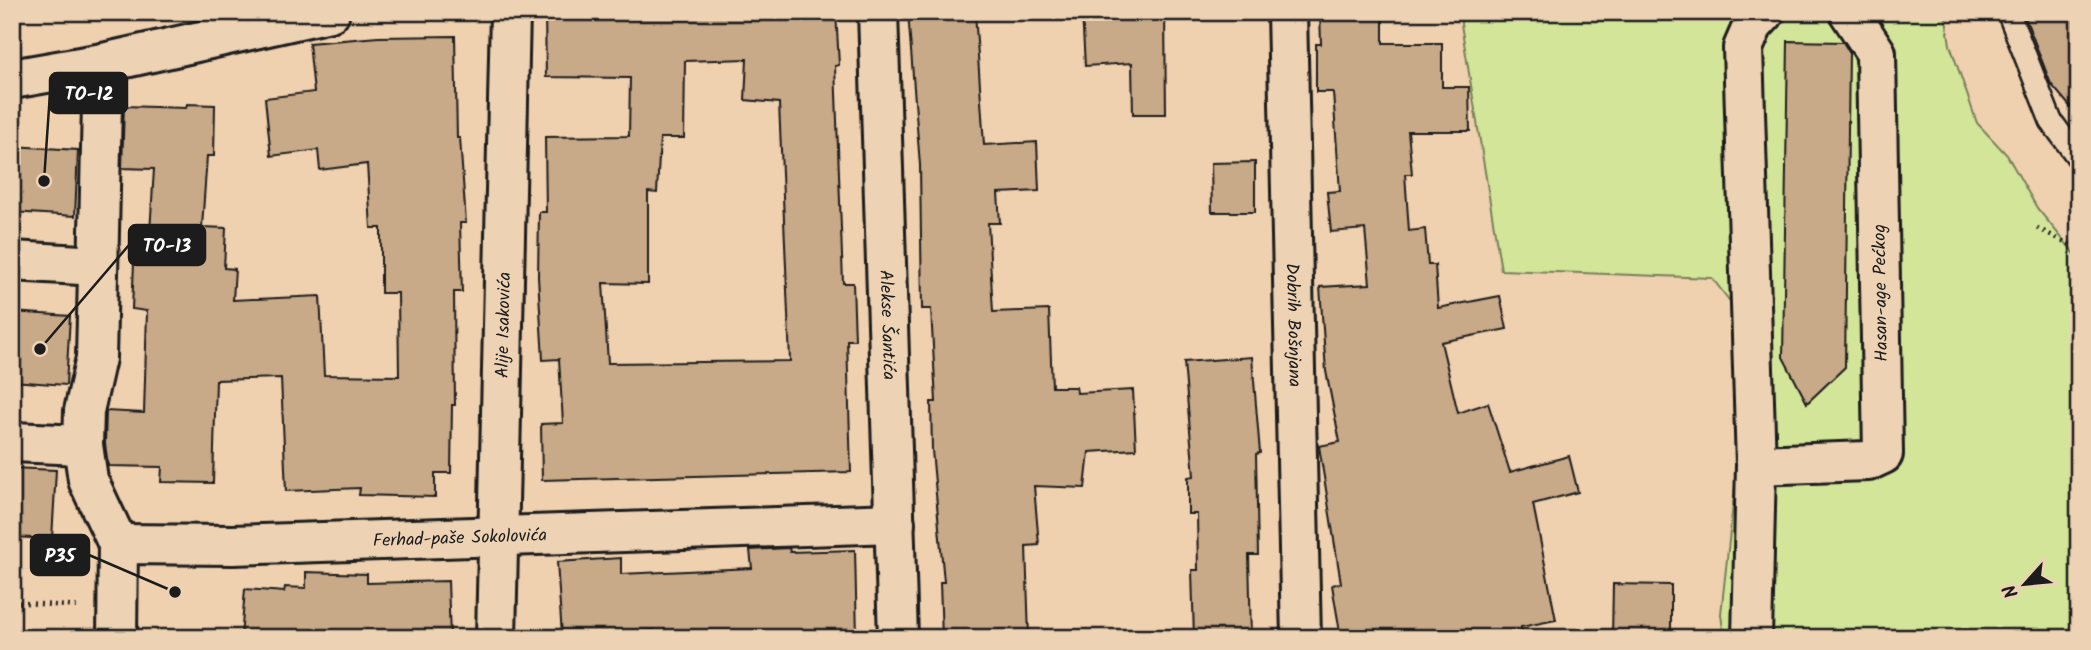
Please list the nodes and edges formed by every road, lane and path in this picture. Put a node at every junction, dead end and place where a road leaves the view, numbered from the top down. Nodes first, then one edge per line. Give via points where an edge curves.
1 (330, 12) edge
2 (510, 12) edge
3 (878, 12) edge
4 (1287, 12) edge
5 (1765, 12) edge
6 (1849, 12) edge
7 (2008, 12) edge
8 (103, 63) junction
9 (12, 79) edge
10 (2079, 159) edge
11 (2037, 228) dead end
12 (2079, 249) edge
13 (12, 261) edge
14 (98, 266) junction
15 (12, 443) edge
16 (83, 445) junction
17 (1756, 465) junction
18 (895, 523) junction
19 (497, 536) junction
20 (118, 544) junction
21 (12, 602) edge
22 (117, 624) edge
23 (496, 638) edge
24 (898, 638) edge
25 (1301, 638) edge
26 (1752, 638) edge

1 - 8 street
2 - 19 street, Alije Isakovića
3 - 18 street, Alekse Šantića
4 - 25 street, Dobrih Bošnjana
5 - 17 street via 1743,48
6 - 17 street, Hasan-age Pećkog via 1876,54 1883,454 1868,461
7 - 10 lane via 2051,121
8 - 9 street
8 - 14 street
11 - 12 path
13 - 14 street
14 - 16 street via 96,358 84,411
15 - 16 street
16 - 20 street via 88,480
17 - 26 street
18 - 19 street, Ferhad-paše Sokolovića
18 - 24 street, Alekse Šantića
19 - 20 street, Ferhad-paše Sokolovića
19 - 23 street, Alije Isakovića
20 - 22 street
21 - 22 path

